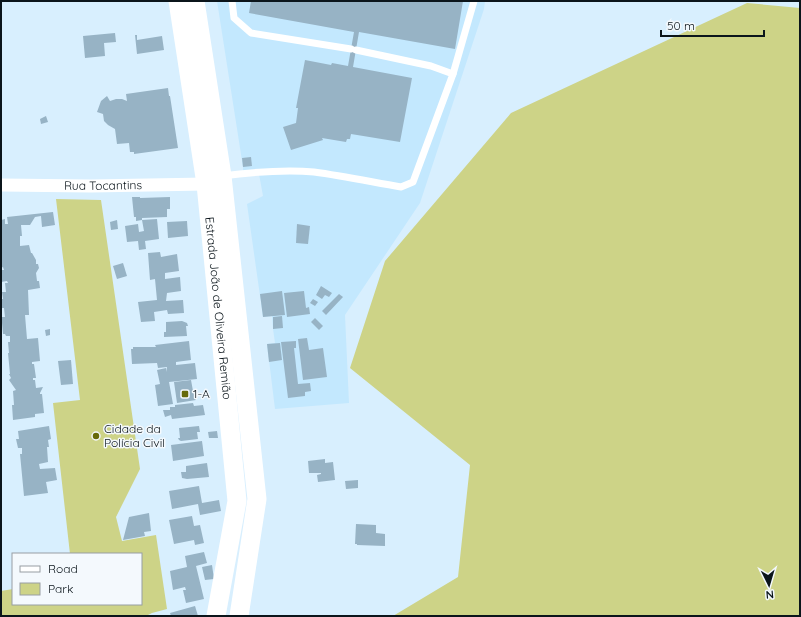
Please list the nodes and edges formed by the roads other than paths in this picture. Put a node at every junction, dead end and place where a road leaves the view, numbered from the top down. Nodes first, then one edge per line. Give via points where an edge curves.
1 (178, 1) edge
2 (195, 1) edge
3 (232, 1) edge
4 (474, 1) edge
5 (453, 74) junction
6 (214, 180) junction
7 (1, 185) edge
8 (216, 616) edge
9 (239, 616) edge

1 - 6 main road, Estrada João de Oliveira Remião
2 - 6 main road, Estrada João de Oliveira Remião
3 - 5 lane via 234,18 251,33 354,49 431,66
4 - 5 lane
5 - 6 lane via 413,182 401,187 314,172 292,171 257,171
6 - 7 street, Rua Tocantins via 91,186
6 - 8 main road, Estrada João de Oliveira Remião via 237,501
6 - 9 main road, Estrada João de Oliveira Remião via 257,499

